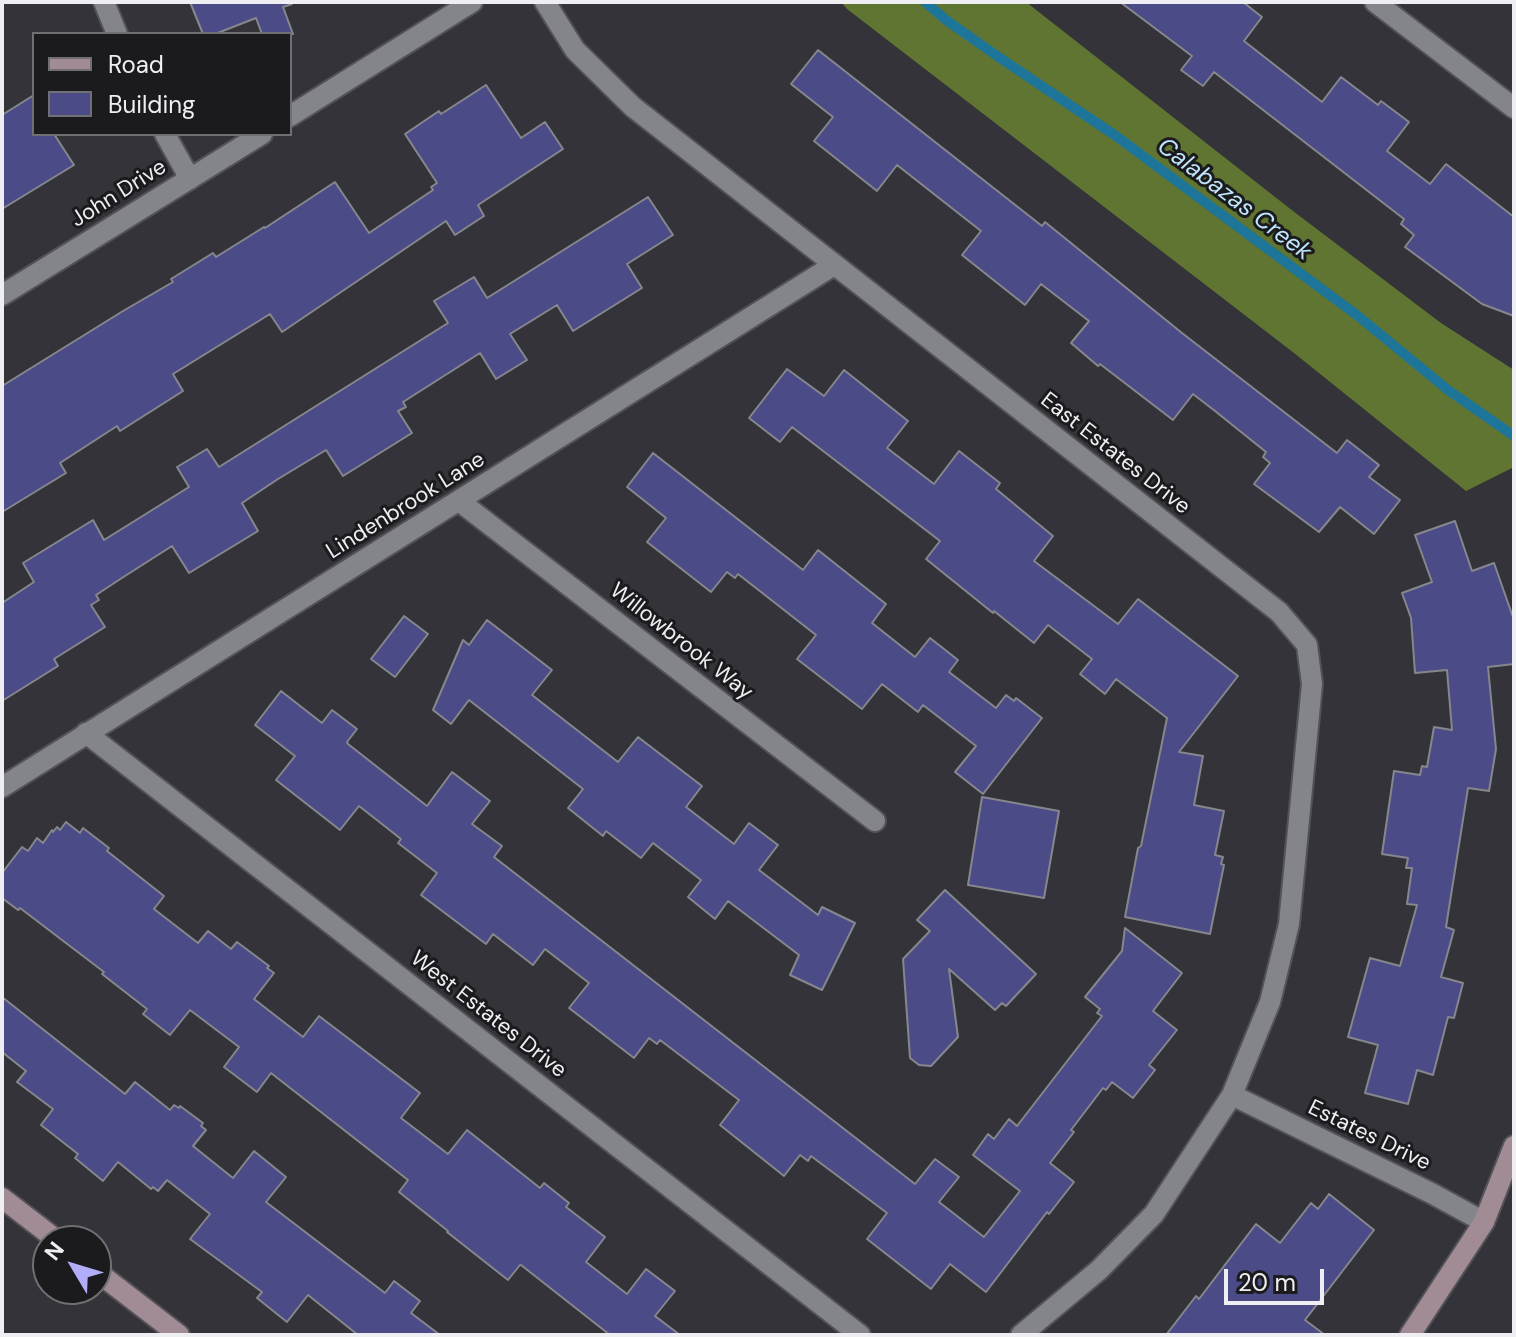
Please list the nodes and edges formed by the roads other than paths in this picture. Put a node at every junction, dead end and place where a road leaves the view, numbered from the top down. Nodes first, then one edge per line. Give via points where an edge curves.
1 (104, 2) edge
2 (472, 2) edge
3 (545, 2) edge
4 (1375, 2) edge
5 (116, 32) edge
6 (1514, 108) edge
7 (292, 115) edge
8 (166, 136) edge
9 (259, 136) edge
10 (190, 179) junction
11 (834, 265) junction
12 (2, 295) edge
13 (459, 501) junction
14 (86, 733) junction
15 (2, 787) edge
16 (875, 821) dead end
17 (1232, 1095) junction
18 (1514, 1146) edge
19 (2, 1198) edge
20 (1484, 1222) junction
21 (37, 1225) edge
22 (112, 1283) edge
23 (179, 1335) edge
24 (860, 1335) edge
25 (1021, 1335) edge
26 (1410, 1335) edge

1 - 5 street
2 - 7 street
3 - 11 street, East Estates Drive via 575,50 633,107
4 - 6 street
8 - 10 street
9 - 10 street, John Drive
10 - 12 street, John Drive
11 - 13 street, Lindenbrook Lane
11 - 17 street, East Estates Drive via 1279,612 1307,645 1312,684 1289,924 1270,1002
13 - 14 street, Lindenbrook Lane
13 - 16 street, Willowbrook Way
14 - 15 street, Lindenbrook Lane
14 - 24 street, West Estates Drive
17 - 20 street, Estates Drive
17 - 25 street via 1154,1214 1099,1270
18 - 20 main road
19 - 21 main road
20 - 26 main road
22 - 23 main road

